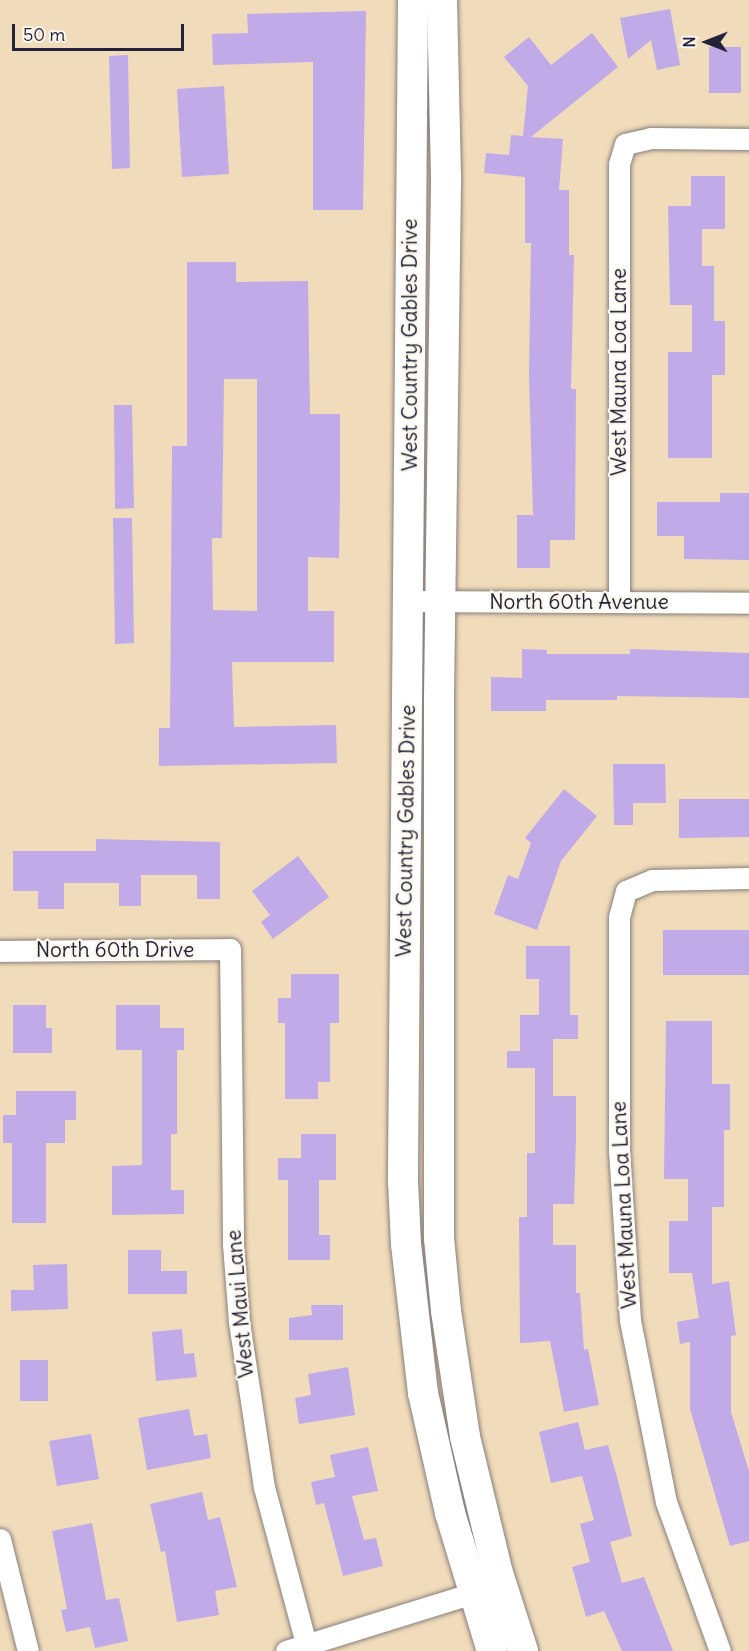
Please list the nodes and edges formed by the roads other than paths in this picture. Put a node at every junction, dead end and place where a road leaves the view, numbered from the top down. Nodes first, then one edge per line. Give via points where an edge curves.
1 (413, 0) edge
2 (442, 0) edge
3 (749, 139) edge
4 (409, 601) junction
5 (441, 601) junction
6 (619, 602) junction
7 (749, 603) edge
8 (749, 878) edge
9 (230, 950) joint
10 (0, 951) edge
11 (0, 1539) edge
12 (501, 1585) junction
13 (472, 1594) junction
14 (300, 1649) edge
15 (28, 1651) edge
16 (492, 1651) edge
17 (523, 1651) edge
18 (720, 1651) edge

1 - 4 street, West Country Gables Drive
2 - 5 street, West Country Gables Drive via 446,183
3 - 6 street, West Mauna Loa Lane via 650,138 625,144 619,164
4 - 5 street, North 60th Avenue
4 - 13 street, West Country Gables Drive via 403,1104 406,1244 426,1404
5 - 6 street, North 60th Avenue
5 - 12 street, West Country Gables Drive via 439,1238 465,1437
6 - 7 street, North 60th Avenue
8 - 18 street, West Mauna Loa Lane via 652,880 626,891 619,917 619,1152 630,1320 666,1502
9 - 10 street, North 60th Drive
9 - 14 street, West Maui Lane via 232,1244 239,1322 264,1487
11 - 15 street
12 - 13 street
12 - 17 street, West Country Gables Drive
13 - 14 street
13 - 16 street, West Country Gables Drive

